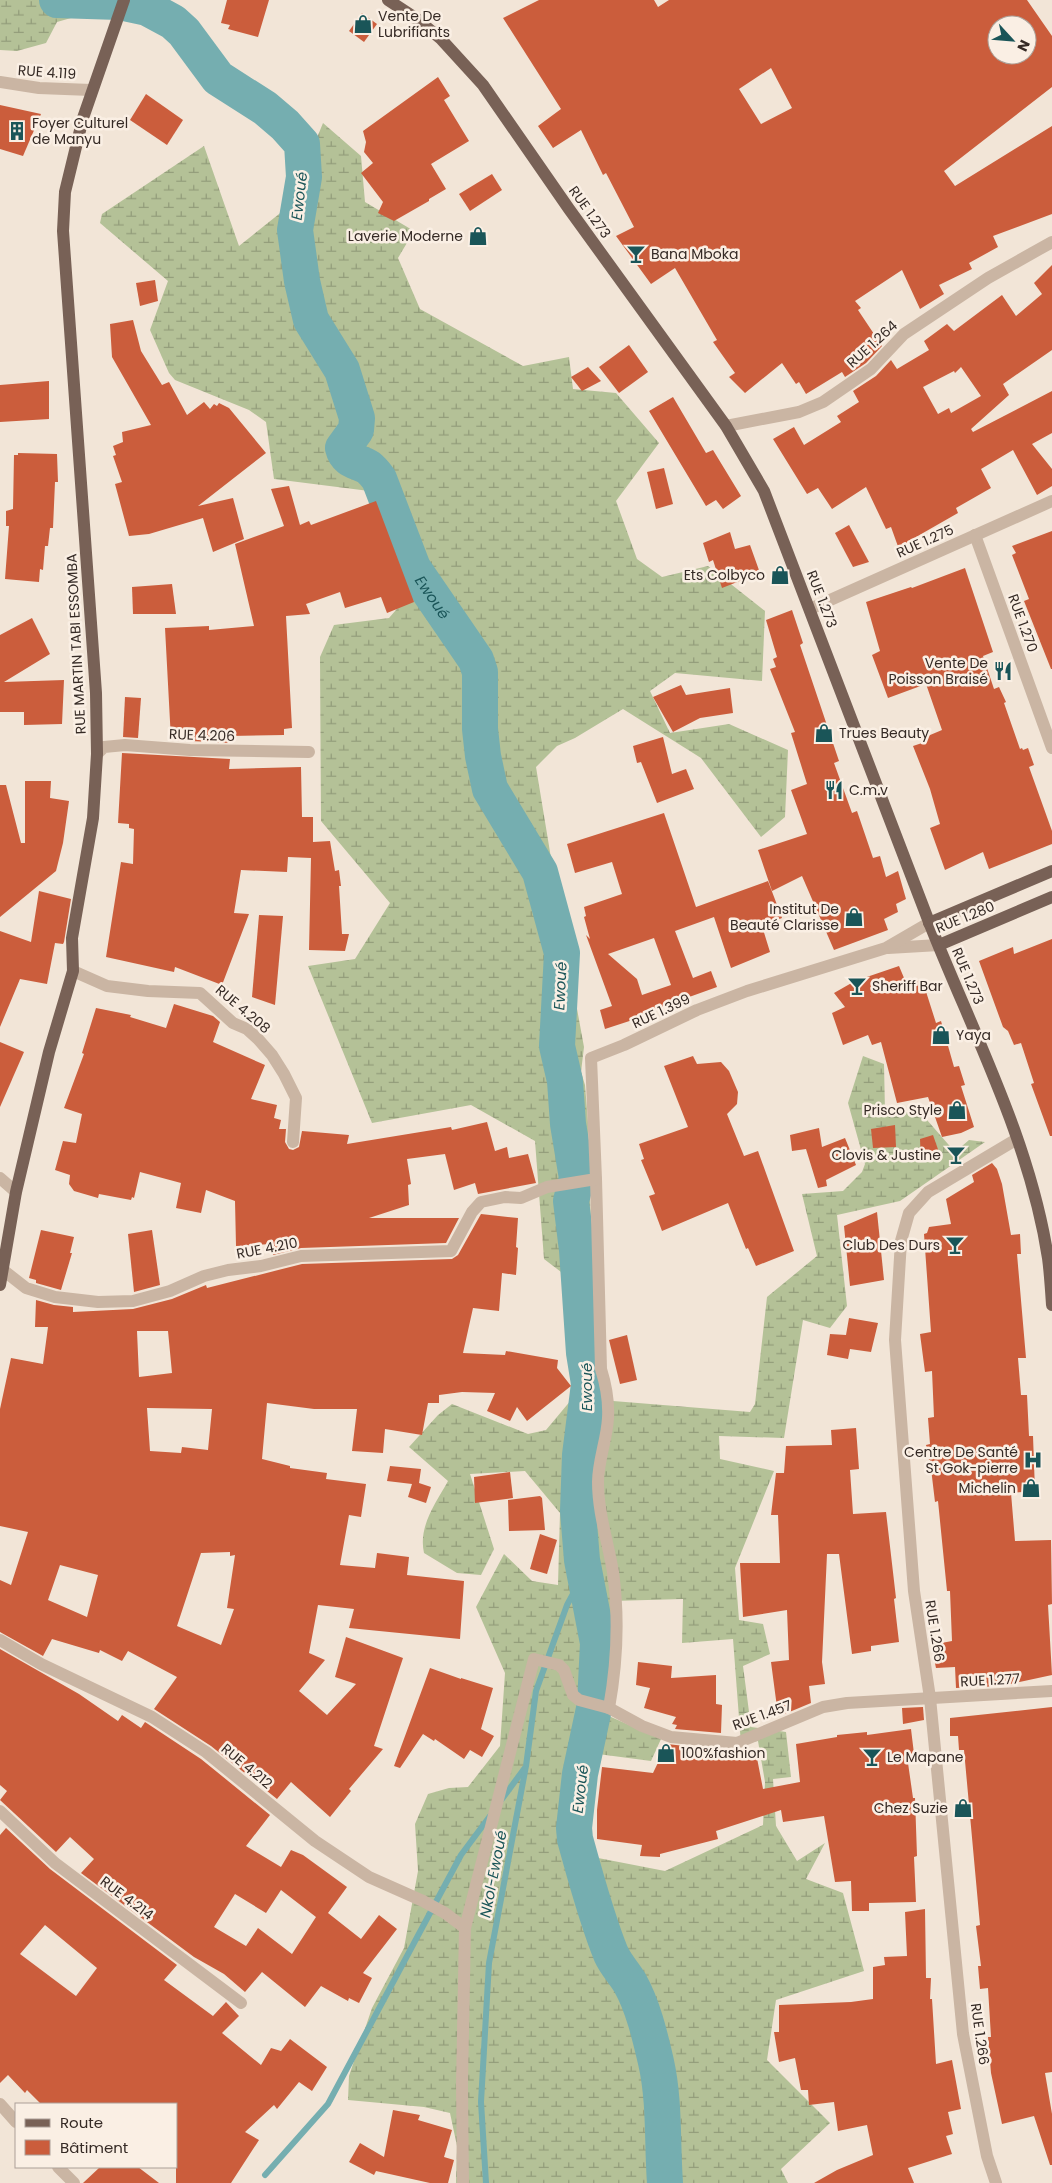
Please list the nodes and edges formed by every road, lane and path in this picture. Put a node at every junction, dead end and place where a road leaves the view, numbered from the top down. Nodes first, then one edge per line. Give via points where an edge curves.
1 (124, 0) edge
2 (388, 0) edge
3 (0, 82) edge
4 (91, 90) junction
5 (1052, 242) edge
6 (726, 426) junction
7 (1052, 501) edge
8 (975, 535) junction
9 (810, 609) junction
10 (1052, 748) edge
11 (309, 752) dead end
12 (97, 754) junction
13 (1052, 870) edge
14 (1052, 897) edge
15 (930, 923) junction
16 (939, 945) junction
17 (886, 948) junction
18 (73, 971) junction
19 (1017, 1139) junction
20 (293, 1142) dead end
21 (0, 1178) edge
22 (592, 1179) junction
23 (16, 1192) junction
24 (3, 1270) junction
25 (0, 1285) edge
26 (1052, 1305) edge
27 (0, 1640) edge
28 (1052, 1691) edge
29 (930, 1698) junction
30 (609, 1708) junction
31 (0, 1811) edge
32 (465, 1928) junction
33 (241, 2003) dead end
34 (0, 2104) edge
35 (15, 2121) edge
36 (59, 2168) edge
37 (74, 2183) edge
38 (463, 2183) edge
39 (996, 2183) edge

1 - 4 main road, RUE MARTIN TABI ESSOMBA
2 - 6 main road, RUE 1.273 via 441,39 483,85
3 - 4 street, RUE 4.119 via 39,88
4 - 12 main road, RUE MARTIN TABI ESSOMBA via 65,192 63,231 95,683
5 - 6 street, RUE 1.264 via 988,278 904,334 871,369 823,402 791,414
6 - 9 main road, RUE 1.273 via 764,491
7 - 8 street, RUE 1.275
8 - 9 street, RUE 1.275
8 - 10 street, RUE 1.270
9 - 15 main road, RUE 1.273
11 - 12 street, RUE 4.206 via 190,750 125,745 104,747
12 - 18 main road, RUE MARTIN TABI ESSOMBA via 93,818 72,938
13 - 15 main road, RUE 1.280
14 - 16 main road, RUE 1.280
15 - 16 main road, RUE 1.273
15 - 17 street, RUE 1.399
16 - 17 street, RUE 1.280
16 - 19 main road, RUE 1.273
17 - 22 street, RUE 1.399 via 696,1010 624,1046 591,1058
18 - 20 street, RUE 4.208 via 107,986 193,992 206,997 233,1023 258,1039 284,1074 296,1098
18 - 23 main road, RUE MARTIN TABI ESSOMBA via 49,1052
19 - 26 main road, RUE 1.273 via 1040,1216
19 - 29 street, RUE 1.266 via 928,1192 909,1213 900,1241 895,1340 914,1591
21 - 23 street
22 - 24 street, RUE 4.210 via 547,1187 521,1198 505,1197 481,1202 451,1251 301,1256 204,1276 170,1291 133,1301 54,1298 26,1288
22 - 30 street via 601,1369 608,1418 598,1481 617,1616
23 - 24 main road, RUE MARTIN TABI ESSOMBA
24 - 25 main road, RUE MARTIN TABI ESSOMBA
27 - 32 street, RUE 4.212 via 41,1664 152,1718 206,1752 315,1840 361,1872 424,1901
28 - 29 street, RUE 1.277
29 - 30 street, RUE 1.457 via 847,1702 737,1743 670,1736 642,1726
29 - 39 street, RUE 1.266 via 963,2034 987,2156
30 - 32 street, RUE 1.457 via 579,1700 573,1696 559,1665 534,1659
31 - 33 street, RUE 4.214 via 55,1863
32 - 38 street
34 - 35 street
36 - 37 street

